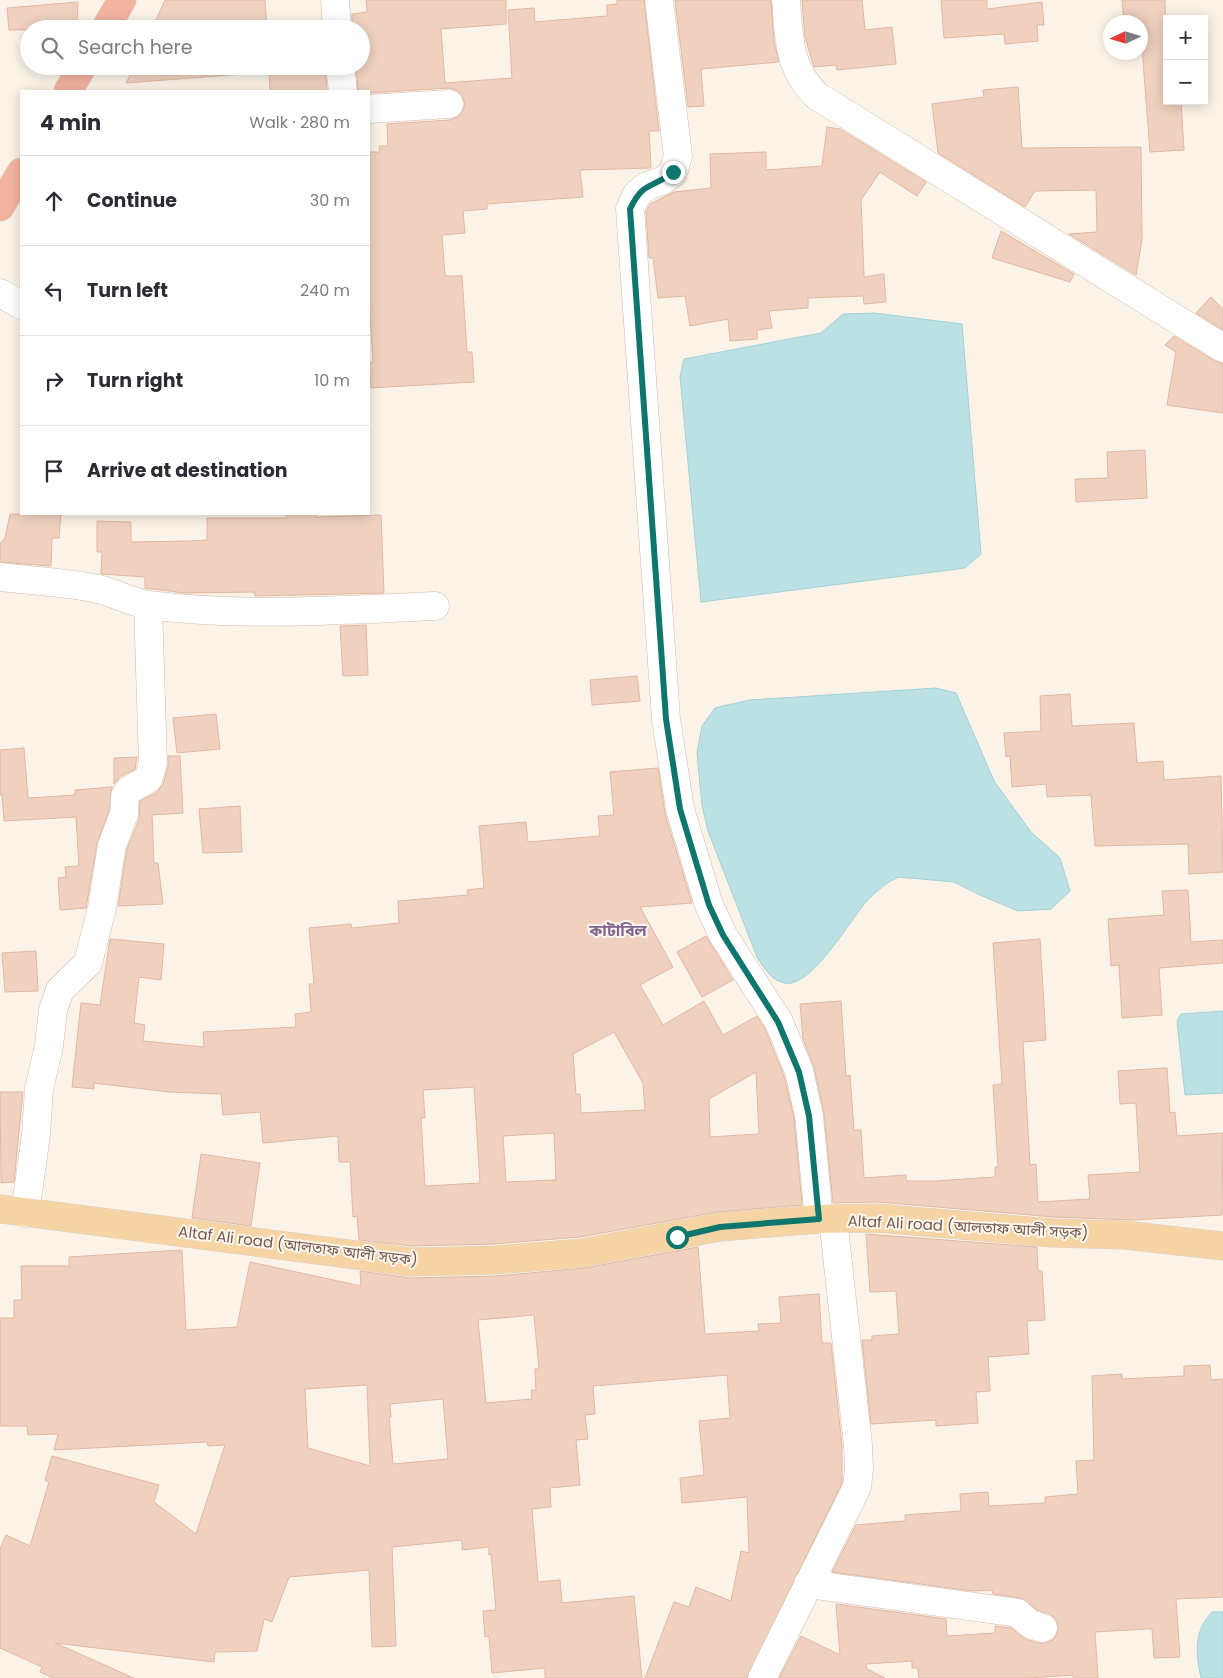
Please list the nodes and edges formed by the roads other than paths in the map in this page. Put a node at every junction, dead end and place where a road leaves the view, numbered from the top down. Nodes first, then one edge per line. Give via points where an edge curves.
1 (122, 0) edge
2 (335, 0) edge
3 (658, 0) edge
4 (786, 0) edge
5 (110, 20) edge
6 (336, 20) edge
7 (78, 75) edge
8 (341, 75) edge
9 (69, 90) edge
10 (343, 90) edge
11 (449, 104) dead end
12 (370, 109) edge
13 (20, 174) edge
14 (0, 207) edge
15 (0, 293) edge
16 (20, 304) edge
17 (1223, 348) edge
18 (0, 577) edge
19 (148, 605) junction
20 (435, 606) dead end
21 (12, 1211) edge
22 (826, 1219) junction
23 (1223, 1246) edge
24 (808, 1584) junction
25 (1043, 1628) dead end
26 (762, 1678) edge

1 - 5 highway
2 - 6 street
3 - 22 street via 678,156 673,172 637,194 630,209 666,719 680,809 709,905 723,935 778,1022 799,1072
4 - 17 street via 795,66 804,83 817,96
7 - 9 highway
8 - 10 street
11 - 12 street
13 - 14 highway
15 - 16 street
18 - 19 street via 95,588
19 - 20 street via 202,610
19 - 21 street via 153,763 148,779 125,796 124,814 112,845 102,908 88,963 60,990 53,1010 39,1089 36,1135
21 - 22 main road, Altaf Ali road (আলতাফ আলী সড়ক) via 410,1262 485,1261 582,1253 720,1227
22 - 23 main road, Altaf Ali road (আলতাফ আলী সড়ক) via 876,1218 1053,1233 1124,1235
22 - 24 street via 859,1469 856,1488
24 - 25 street via 1018,1613 1030,1624
24 - 26 street

